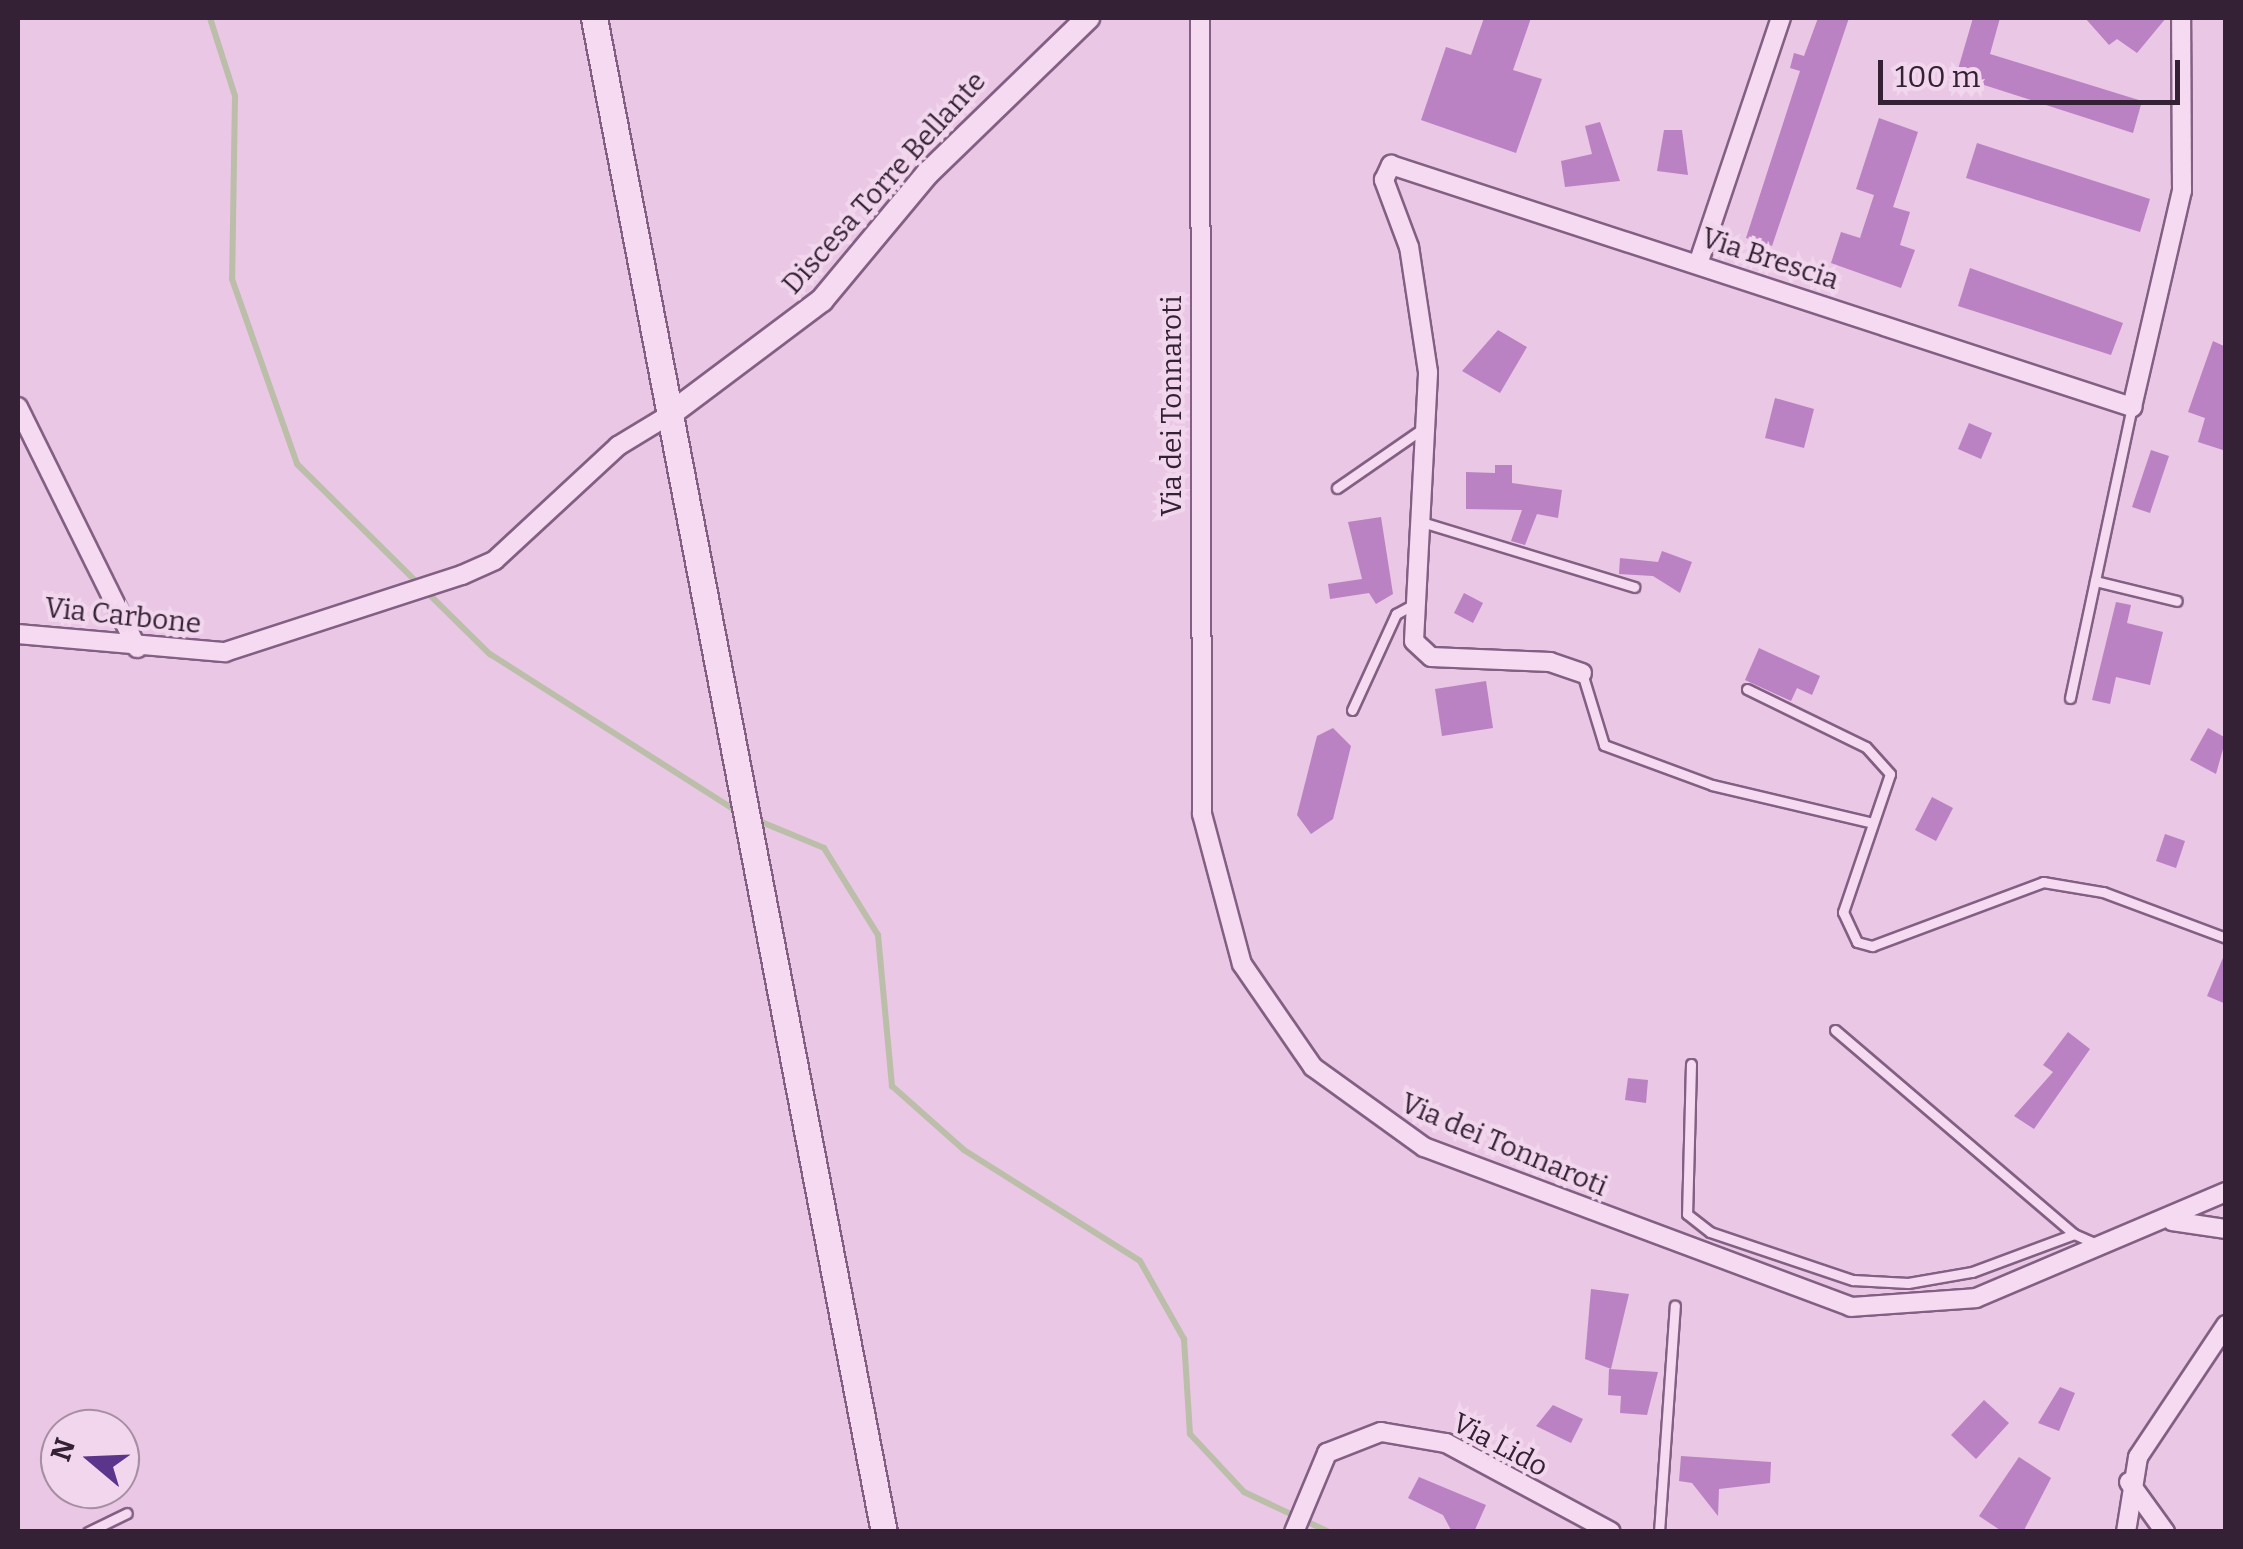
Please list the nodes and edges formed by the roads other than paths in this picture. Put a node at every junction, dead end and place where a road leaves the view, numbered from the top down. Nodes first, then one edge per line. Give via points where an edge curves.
1 (594, 18) edge
2 (1088, 18) edge
3 (1190, 18) edge
4 (1200, 18) edge
5 (1781, 18) edge
6 (2181, 18) edge
7 (1197, 52) junction
8 (1698, 264) junction
9 (2132, 406) junction
10 (18, 407) edge
11 (669, 415) junction
12 (1428, 425) junction
13 (1337, 488) dead end
14 (1417, 520) junction
15 (2095, 580) junction
16 (1634, 587) dead end
17 (2176, 601) dead end
18 (1415, 604) junction
19 (18, 634) edge
20 (137, 648) junction
21 (1582, 673) joint
22 (1747, 690) dead end
23 (2070, 698) dead end
24 (1352, 710) dead end
25 (1873, 824) junction
26 (2226, 938) edge
27 (1835, 1030) dead end
28 (1690, 1064) dead end
29 (2226, 1192) edge
30 (2164, 1220) junction
31 (2225, 1229) edge
32 (2074, 1234) junction
33 (2101, 1246) junction
34 (1676, 1306) dead end
35 (2226, 1325) edge
36 (2129, 1482) junction
37 (126, 1513) dead end
38 (88, 1532) edge
39 (884, 1532) edge
40 (1294, 1532) edge
41 (1611, 1532) edge
42 (1659, 1532) edge
43 (2126, 1532) edge
44 (2164, 1532) edge

1 - 11 main road
2 - 11 street, Discesa Torre Bellante via 928,173 822,300
3 - 7 street
4 - 7 street
5 - 8 street
6 - 9 street via 2182,191
7 - 33 street, Via dei Tonnaroti via 1202,814 1225,918 1270,1015 1339,1091 1412,1140 1810,1298 1882,1310 1939,1306
8 - 9 street, Via Brescia
8 - 12 street, Via Brescia via 1390,166 1384,180 1409,247
9 - 15 lane
10 - 20 street
11 - 20 street, Via Carbone via 618,446 495,560 462,575 226,652
11 - 39 main road
12 - 13 lane
12 - 14 street
14 - 16 lane
14 - 18 street
15 - 17 lane
15 - 23 lane
18 - 21 street via 1419,653 1550,662
18 - 24 lane via 1396,614
19 - 20 street, Via Carbone
21 - 25 lane via 1604,745 1712,785
22 - 25 lane via 1866,747 1890,774
25 - 26 lane via 1843,912 1848,938 1864,946 2042,882 2135,902
27 - 32 lane
28 - 32 lane via 1688,1214 1710,1232 1853,1280 1908,1283 1972,1272
29 - 30 street, Via dei Tonnaroti
30 - 31 street
30 - 33 street, Via dei Tonnaroti
32 - 33 lane
34 - 42 lane
35 - 36 street via 2150,1433
36 - 43 street
36 - 44 street
37 - 38 lane
40 - 41 street, Via Lido via 1313,1474 1339,1446 1412,1433

